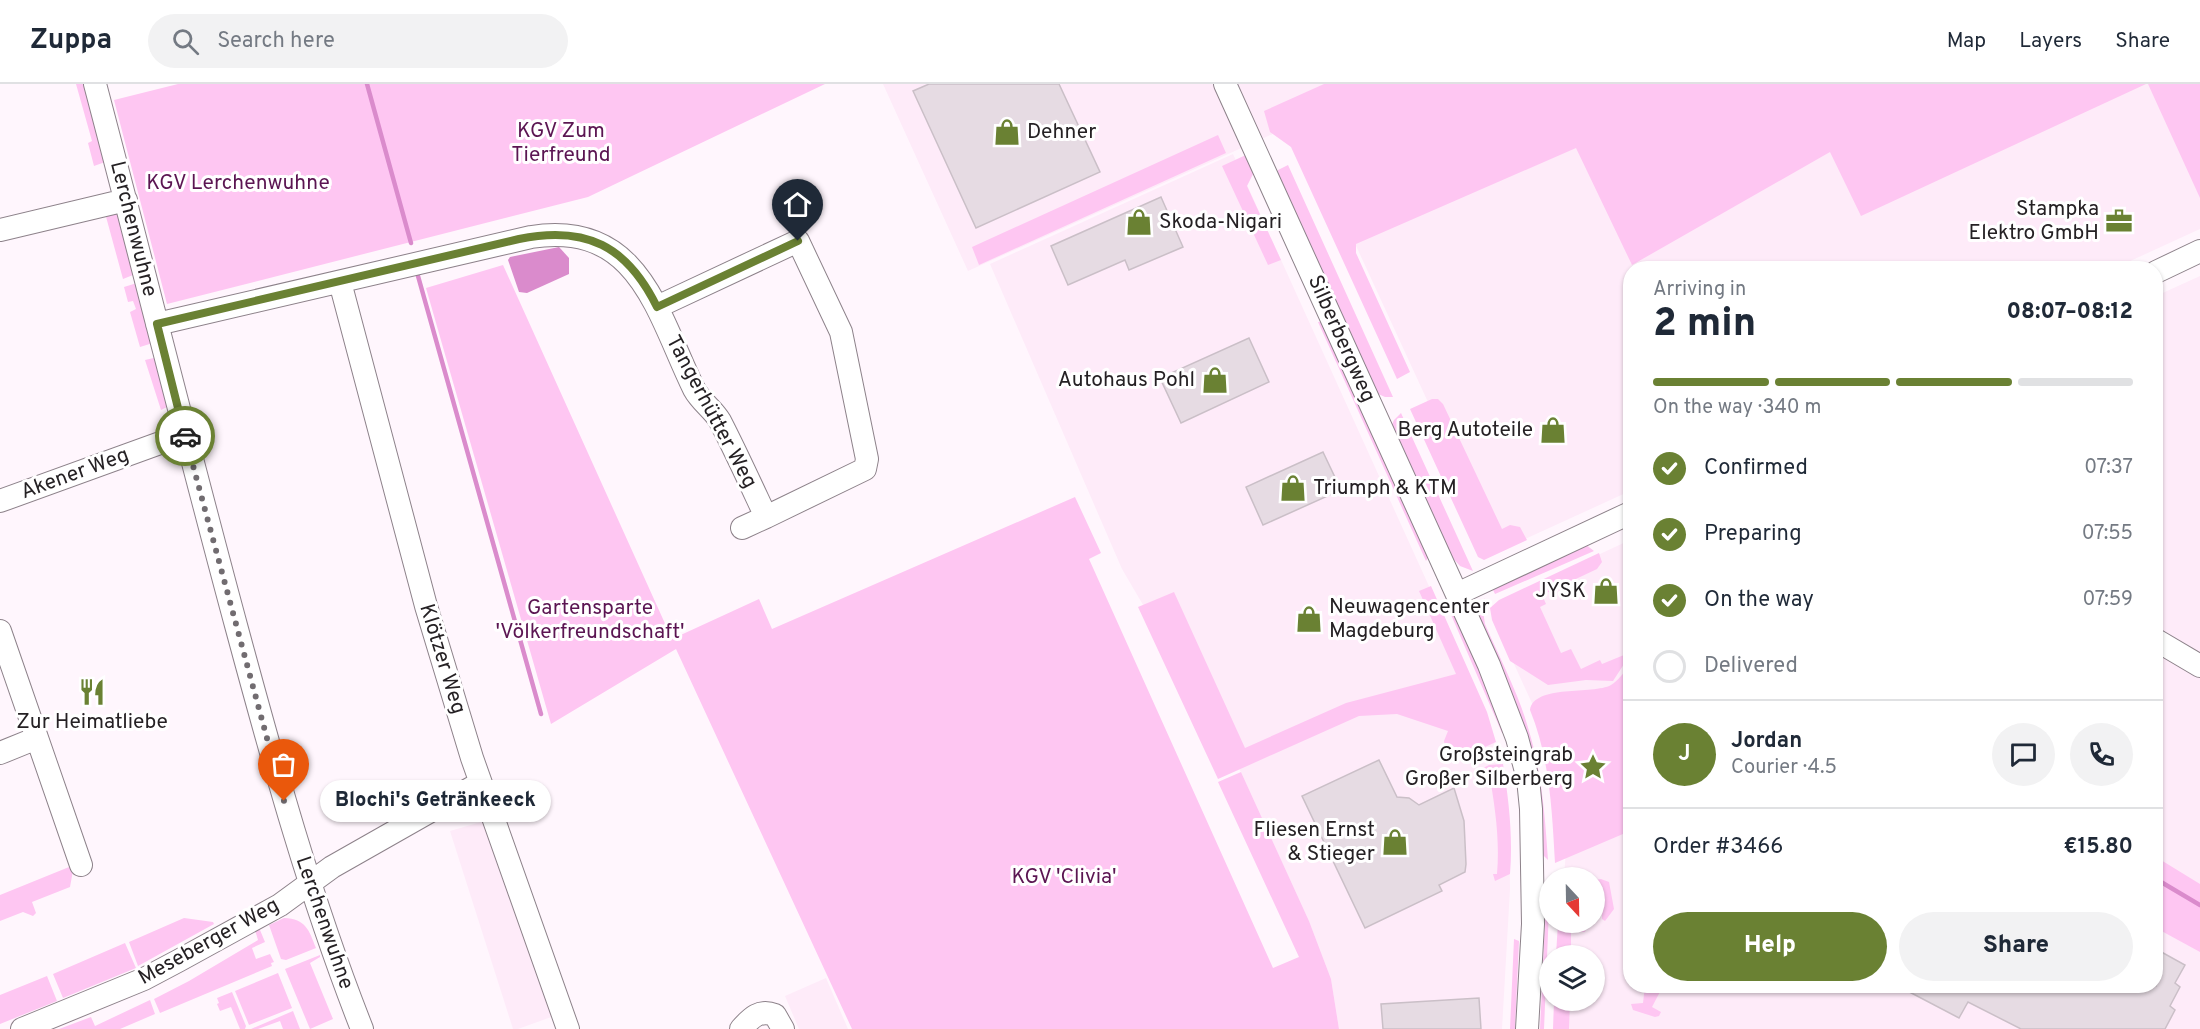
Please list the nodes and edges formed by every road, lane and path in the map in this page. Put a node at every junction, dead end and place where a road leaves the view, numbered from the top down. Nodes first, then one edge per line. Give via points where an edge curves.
1 (95, 84) edge
2 (1225, 84) edge
3 (126, 200) junction
4 (0, 230) edge
5 (2200, 251) edge
6 (2163, 269) edge
7 (340, 282) junction
8 (657, 307) junction
9 (157, 324) junction
10 (184, 434) junction
11 (0, 501) edge
12 (766, 516) junction
13 (1623, 516) edge
14 (742, 528) dead end
15 (1457, 594) junction
16 (0, 631) edge
17 (2163, 644) edge
18 (2200, 666) edge
19 (37, 738) junction
20 (0, 753) edge
21 (480, 783) junction
22 (81, 865) dead end
23 (308, 883) junction
24 (22, 1029) edge
25 (362, 1029) edge
26 (568, 1029) edge
27 (741, 1029) edge
28 (783, 1029) edge
29 (1527, 1029) edge

1 - 3 street, Lerchenwuhne
2 - 15 street, Silberbergweg
3 - 4 street
3 - 9 street, Lerchenwuhne
5 - 6 street
7 - 8 street, Tangerhütter Weg via 531,237 561,234 587,238 612,250 632,266
7 - 9 street, Tangerhütter Weg
7 - 21 street, Klötzer Weg via 426,606
8 - 12 street, Tangerhütter Weg via 695,391 720,421
8 - 12 street via 798,241 841,332 867,462 860,472
9 - 10 street, Lerchenwuhne
10 - 11 street, Akener Weg
10 - 23 street, Lerchenwuhne
12 - 14 street
13 - 15 street
15 - 29 street, Silberbergweg via 1505,703 1528,779 1534,891
16 - 19 street
17 - 18 street
19 - 20 street
19 - 22 street
21 - 23 street, Meseberger Weg
21 - 26 street, Klötzer Weg
23 - 24 street, Meseberger Weg via 280,905 162,970
23 - 25 street, Lerchenwuhne
27 - 28 street via 763,1013 777,1018

